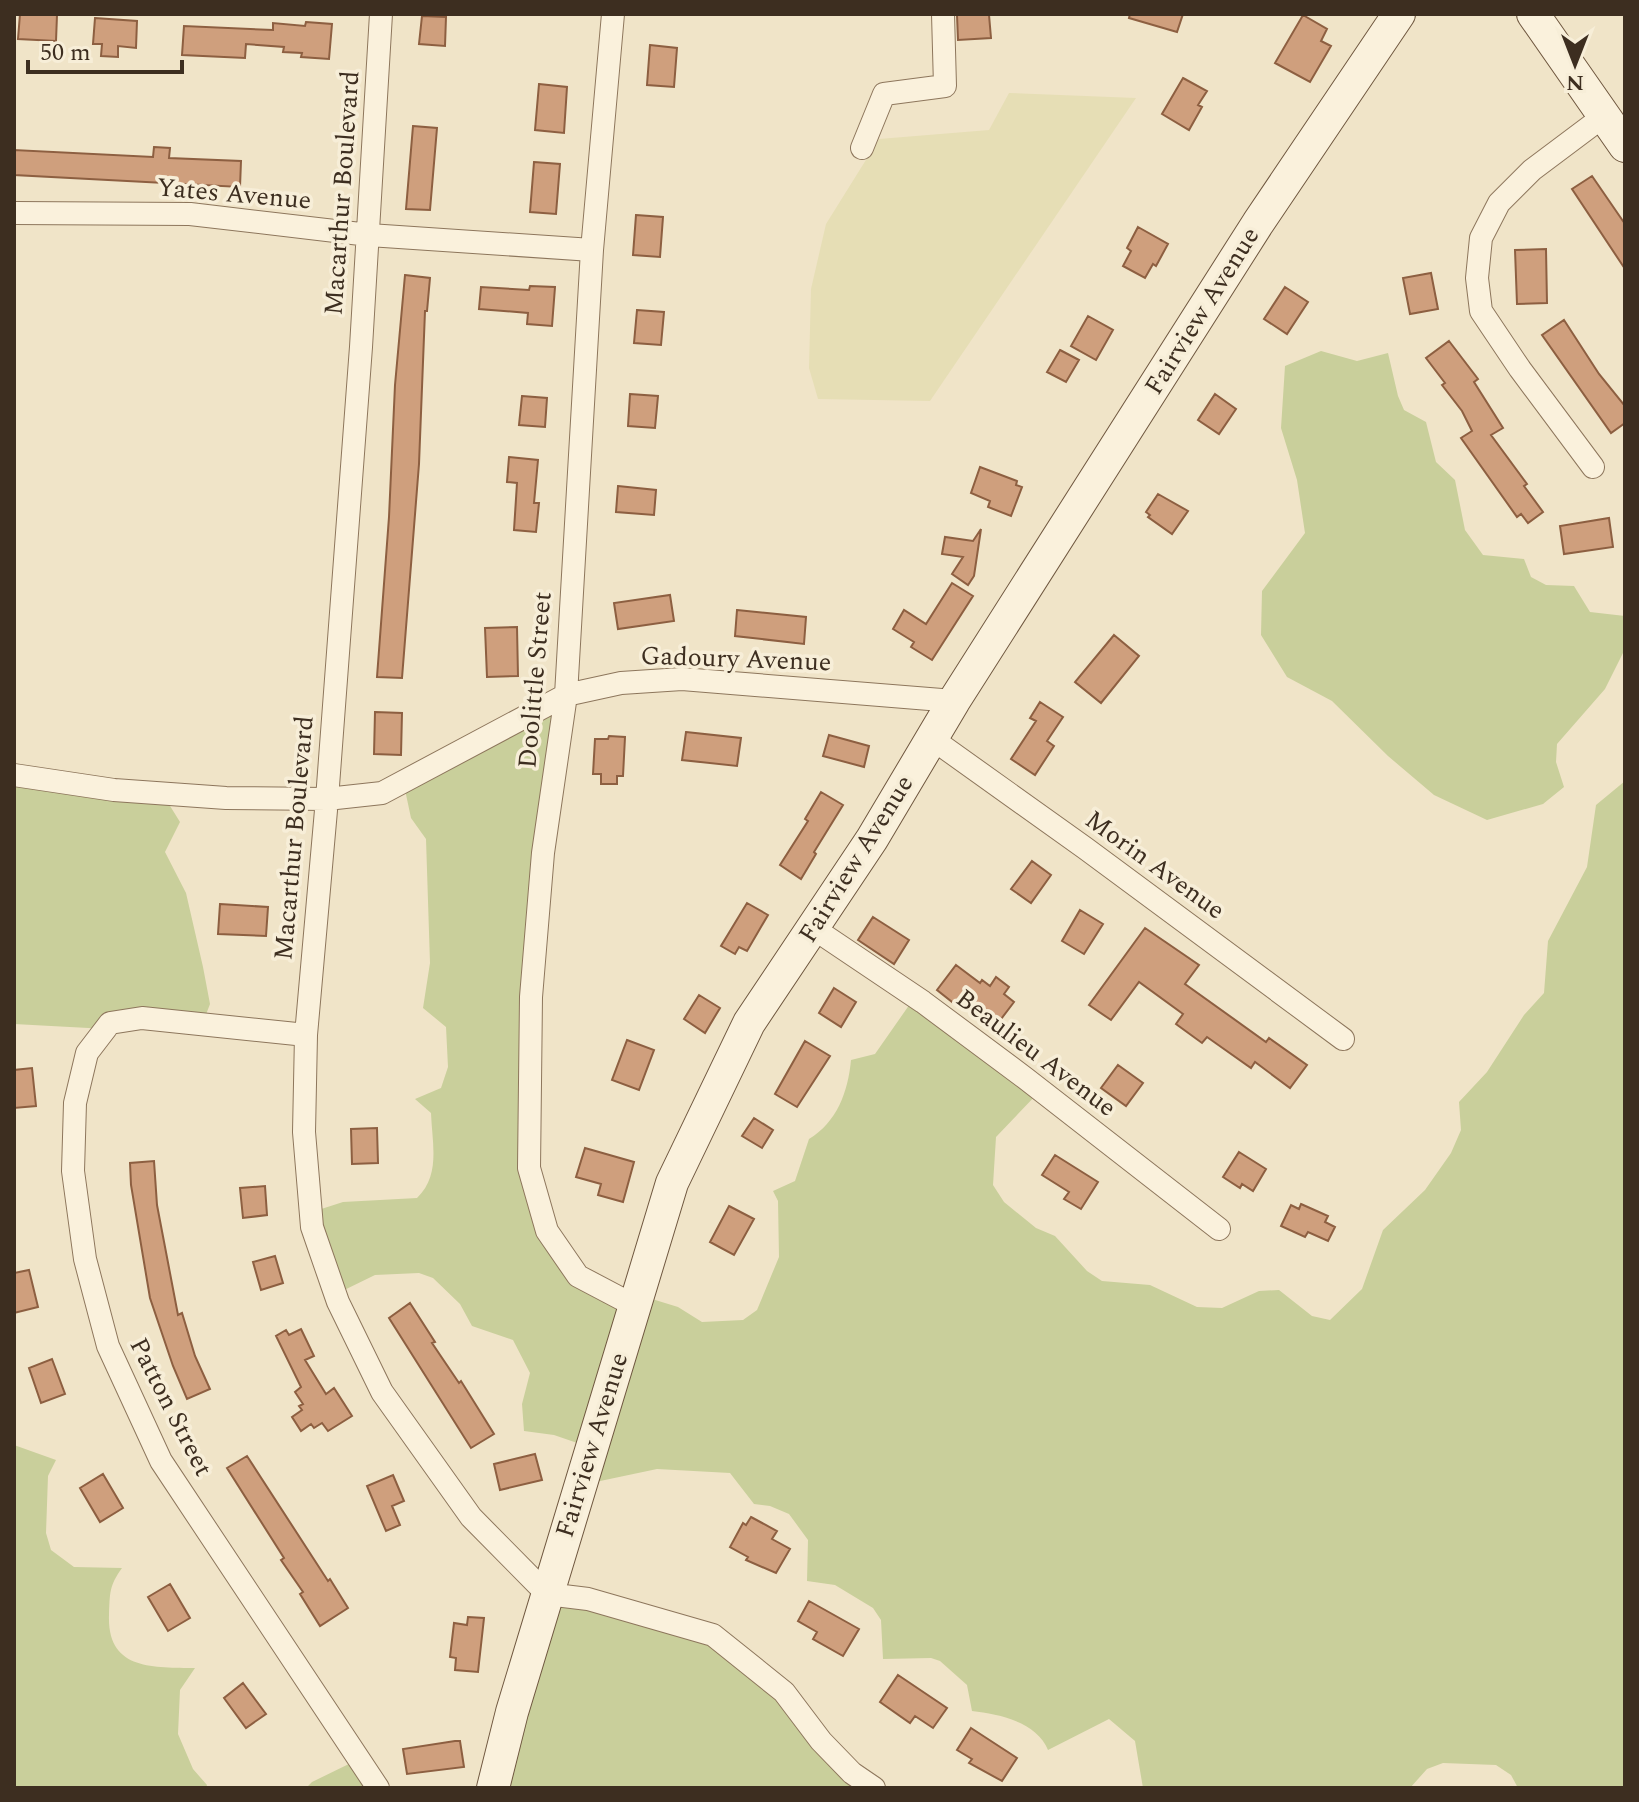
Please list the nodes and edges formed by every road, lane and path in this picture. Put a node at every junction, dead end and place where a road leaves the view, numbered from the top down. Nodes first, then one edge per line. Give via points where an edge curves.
1 (381, 14) edge
2 (613, 14) edge
3 (943, 14) edge
4 (1399, 14) edge
5 (1533, 14) edge
6 (1604, 116) junction
7 (1625, 146) edge
8 (862, 148) dead end
9 (14, 213) edge
10 (369, 235) junction
11 (592, 250) junction
12 (1593, 467) dead end
13 (566, 695) junction
14 (954, 701) junction
15 (931, 738) junction
16 (14, 775) edge
17 (327, 799) junction
18 (813, 928) junction
19 (306, 1035) junction
20 (1343, 1039) dead end
21 (1219, 1229) dead end
22 (635, 1306) junction
23 (547, 1594) junction
24 (378, 1788) edge
25 (493, 1788) edge
26 (874, 1788) edge

1 - 10 street, Macarthur Boulevard
2 - 11 street, Doolittle Street
3 - 8 street via 945,86 884,94
4 - 14 main road, Fairview Avenue via 1258,223
5 - 6 main road
6 - 7 main road
6 - 12 street via 1532,170 1499,203 1481,238 1477,278 1481,311
9 - 10 street, Yates Avenue via 190,214
10 - 11 street, Yates Avenue
10 - 17 street, Macarthur Boulevard
11 - 13 street, Doolittle Street
13 - 14 street, Gadoury Avenue via 621,683 682,679
13 - 17 street, Gadoury Avenue via 382,793
13 - 22 street, Doolittle Street via 543,853 531,997 529,1168 547,1231 578,1276
14 - 15 main road, Fairview Avenue
15 - 18 main road, Fairview Avenue
15 - 20 street, Morin Avenue
16 - 17 street, Gadoury Avenue via 114,790
17 - 19 street, Macarthur Boulevard
18 - 21 street, Beaulieu Avenue via 936,1012
18 - 22 main road, Fairview Avenue via 749,1023 711,1097 672,1183
19 - 23 street, Macarthur Boulevard via 304,1132 312,1227 338,1302 382,1392 471,1517
19 - 24 street, Patton Street via 142,1018 110,1023 87,1053 77,1094 75,1186 85,1259 108,1346 161,1461
22 - 23 main road, Fairview Avenue
23 - 25 main road, Fairview Avenue
23 - 26 street via 588,1599 713,1635 784,1692 821,1741

